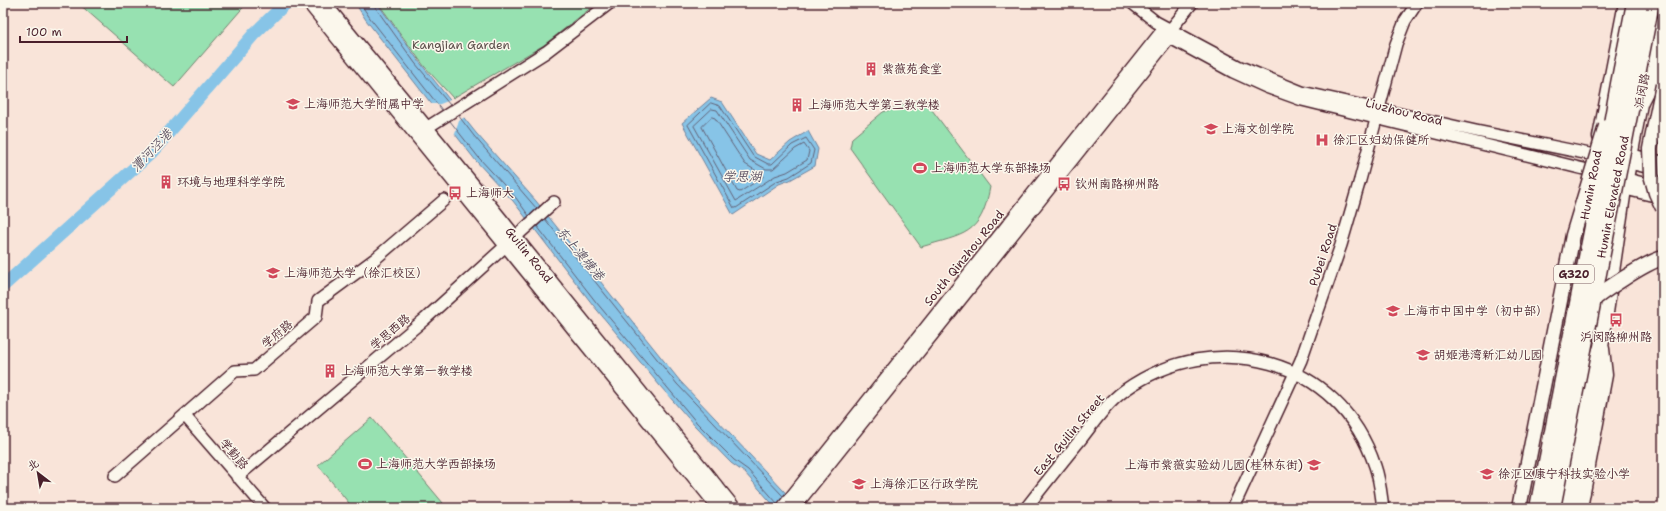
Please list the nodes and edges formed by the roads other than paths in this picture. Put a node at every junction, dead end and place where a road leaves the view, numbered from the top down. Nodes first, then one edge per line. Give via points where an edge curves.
1 (310, 3) edge
2 (323, 3) edge
3 (610, 3) edge
4 (1132, 3) edge
5 (1192, 3) edge
6 (1418, 3) edge
7 (1626, 3) edge
8 (1631, 3) edge
9 (1635, 3) edge
10 (1641, 3) edge
11 (1651, 3) edge
12 (1659, 3) edge
13 (1663, 32) edge
14 (1167, 33) junction
15 (1620, 76) junction
16 (1663, 77) edge
17 (1663, 85) edge
18 (1640, 101) junction
19 (1377, 113) junction
20 (422, 132) junction
21 (1604, 153) junction
22 (1630, 159) junction
23 (1663, 162) edge
24 (1663, 171) edge
25 (1599, 178) junction
26 (1625, 184) junction
27 (1661, 195) edge
28 (444, 200) dead end
29 (551, 204) dead end
30 (1663, 208) edge
31 (511, 241) junction
32 (1660, 260) edge
33 (1601, 348) junction
34 (1561, 366) junction
35 (1296, 372) junction
36 (185, 416) junction
37 (115, 476) dead end
38 (238, 477) junction
39 (795, 502) edge
40 (265, 508) edge
41 (720, 508) edge
42 (733, 508) edge
43 (782, 508) edge
44 (1026, 508) edge
45 (1233, 508) edge
46 (1383, 508) edge
47 (1519, 508) edge
48 (1524, 508) edge
49 (1528, 508) edge
50 (1533, 508) edge
51 (1538, 508) edge
52 (1552, 508) edge
53 (1566, 508) edge
54 (1580, 508) edge

1 - 20 main road, Guilin Road
2 - 20 main road, Guilin Road
3 - 20 street via 546,52
4 - 14 street, Liuzhou Road
5 - 14 street, South Qinzhou Road
6 - 19 street, Pubei Road via 1400,33
7 - 15 main road
8 - 15 highway
9 - 15 highway, Humin Elevated Road, bridge
10 - 15 main road
11 - 52 highway, Humin Elevated Road, bridge
12 - 18 main road, 沪闵路
13 - 18 highway via 1654,74
14 - 19 street, Liuzhou Road via 1233,72 1266,87 1302,100
14 - 39 street, South Qinzhou Road
15 - 21 main road
15 - 47 main road, bridge via 1573,235
15 - 51 highway, Humin Elevated Road, bridge
16 - 22 main road, G320 via 1654,121
17 - 27 main road, bridge via 1650,149 1651,175
18 - 22 main road, 沪闵路
19 - 21 street, Liuzhou Road via 1570,150
19 - 25 street, Liuzhou Road via 1566,165
19 - 35 street, Pubei Road via 1341,245
20 - 31 main road, Guilin Road
21 - 22 street, Liuzhou Road
21 - 25 main road
22 - 23 street
22 - 24 street, Liuzhou Road
22 - 26 main road, G320
25 - 26 street, Liuzhou Road
25 - 34 main road, G320
26 - 27 street, Liuzhou Road
26 - 33 main road, G320
27 - 30 main road, bridge
28 - 36 street, 学府路 via 375,259 318,301 316,317 254,370 235,371
29 - 31 street, 学思西路
31 - 38 street, 学思西路 via 425,319
31 - 41 main road, Guilin Road
31 - 42 main road, Guilin Road
32 - 49 main road, bridge via 1631,274 1593,300 1567,330 1556,352
33 - 53 main road, G320 via 1591,374
33 - 54 main road, G320 via 1605,375
34 - 48 main road, G320 via 1544,408
34 - 50 main road, G320
35 - 44 street, East Guilin Street via 1261,360 1230,356 1201,358 1148,375 1124,391 1102,412
35 - 45 street, Pubei Road
35 - 46 street, East Guilin Street via 1324,390 1356,427 1375,466
36 - 37 street, 学府路
36 - 38 street, 学勤路
38 - 40 street, 学勤路
39 - 43 street, South Qinzhou Road

